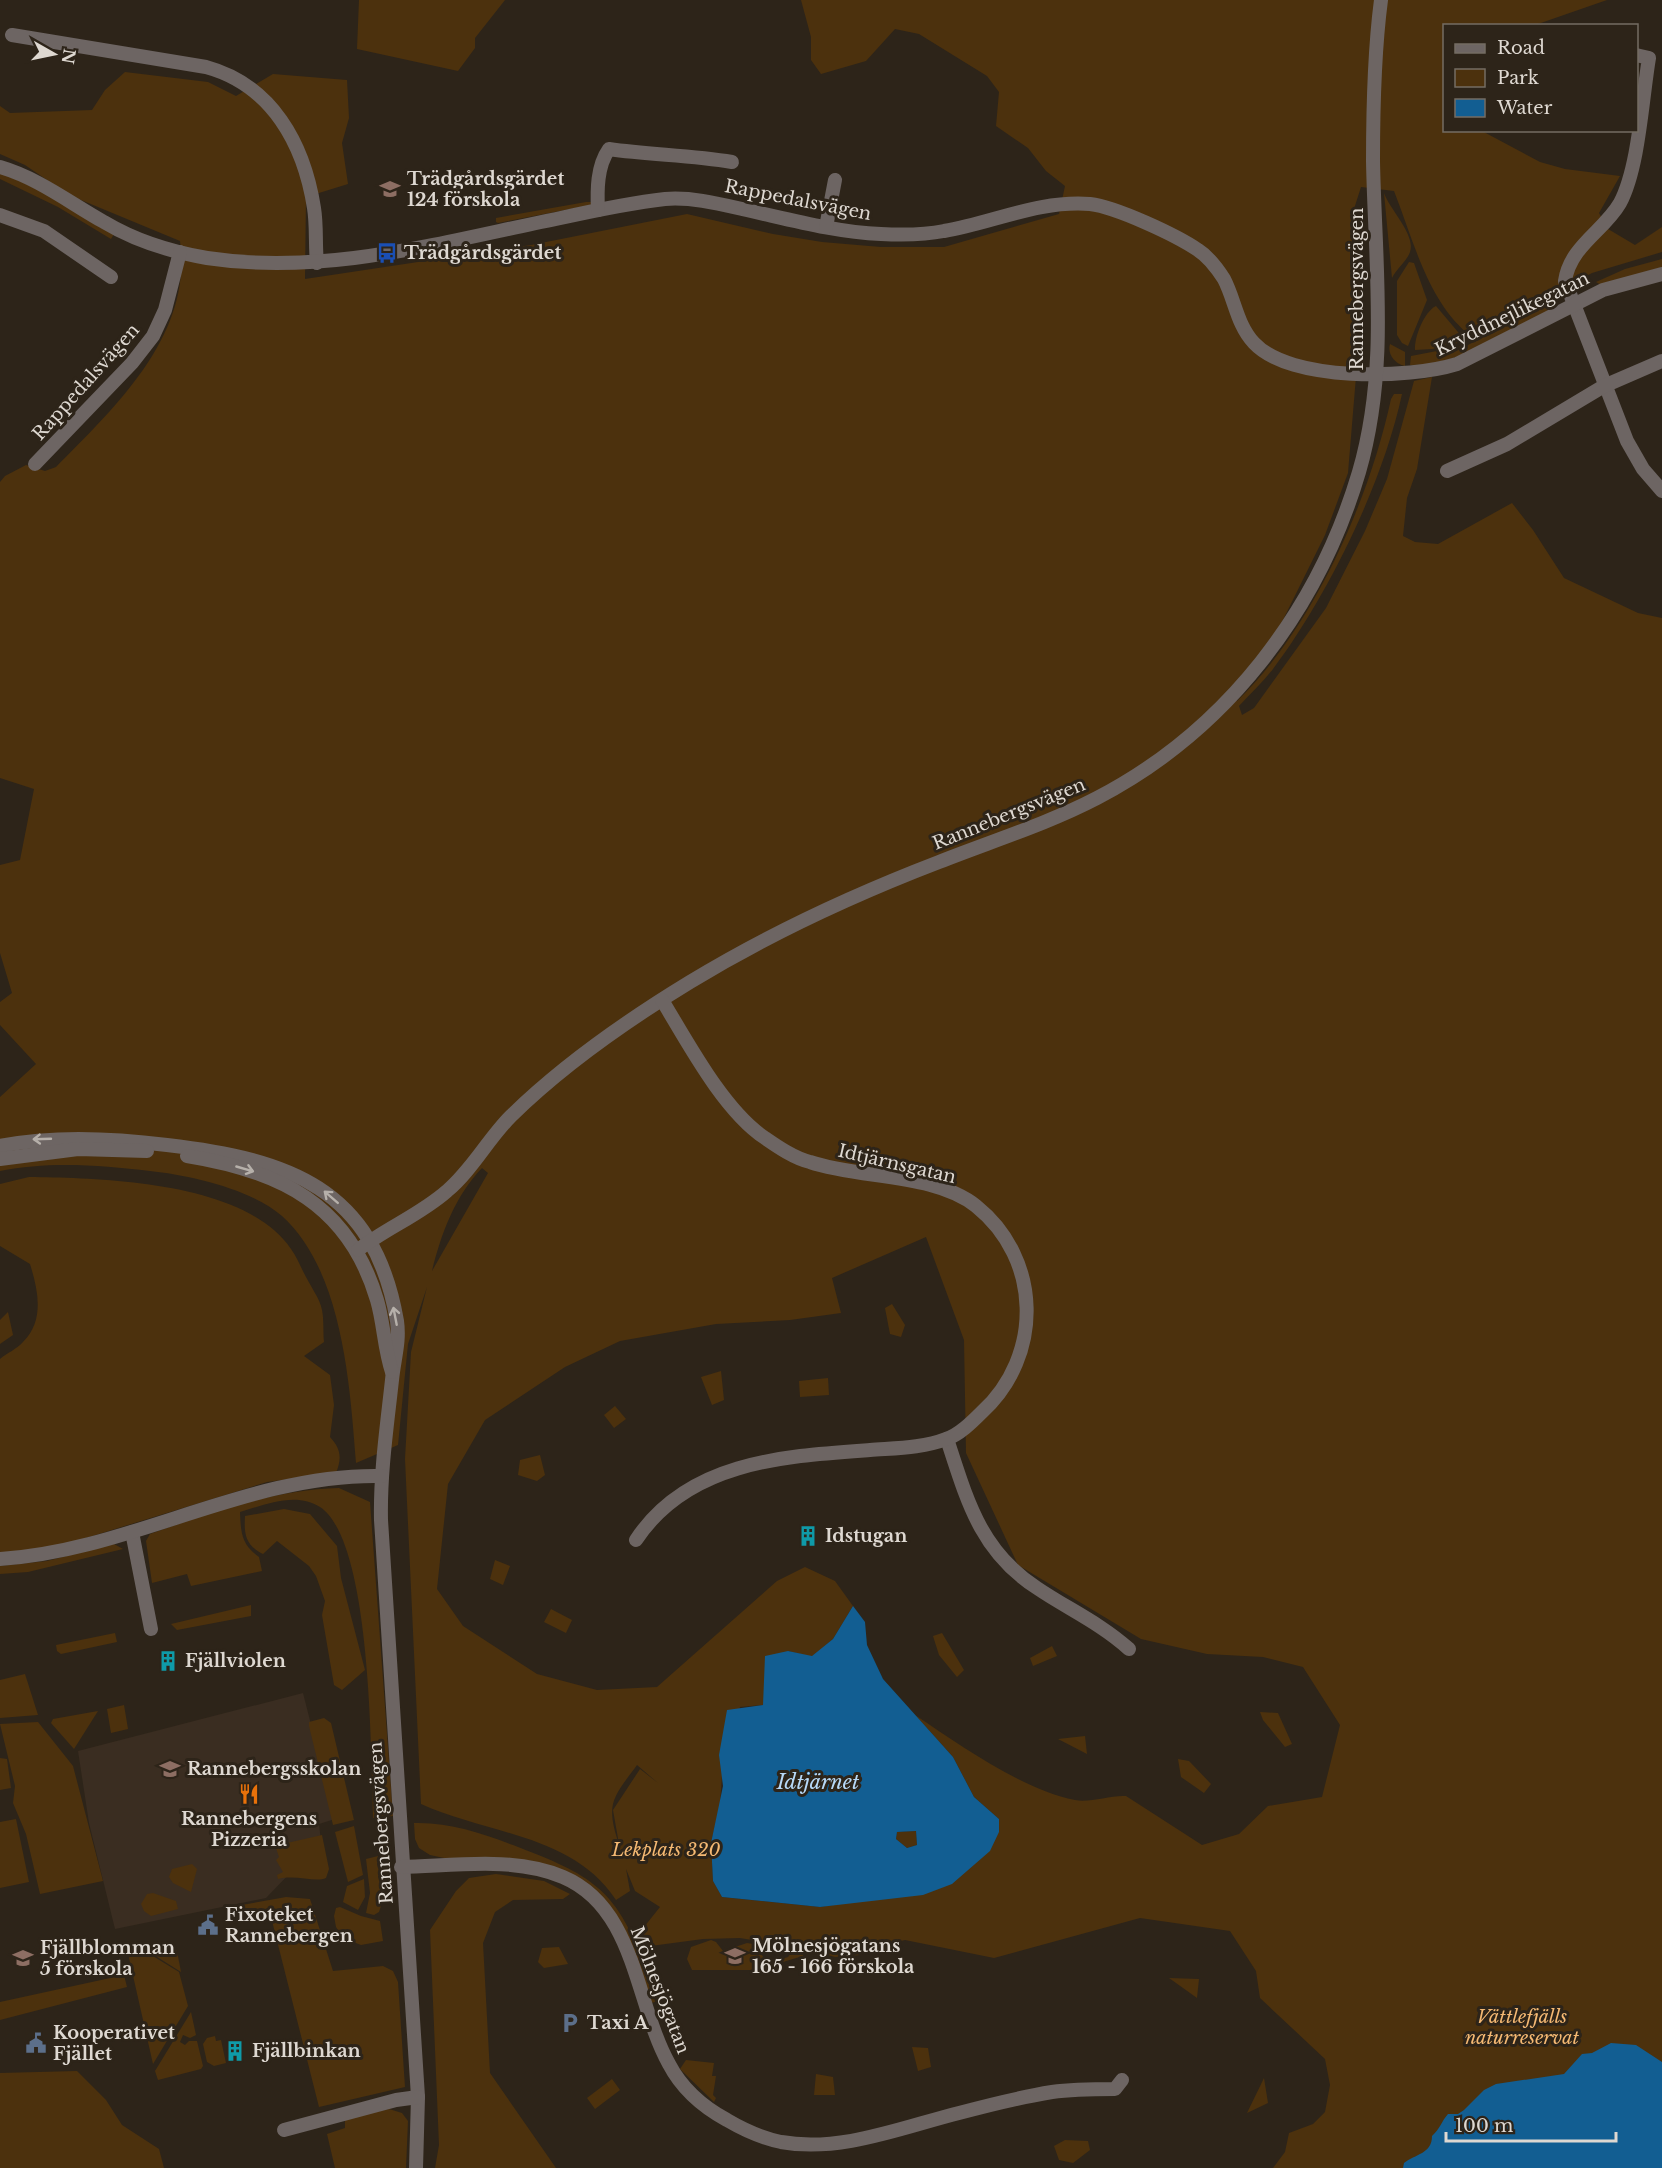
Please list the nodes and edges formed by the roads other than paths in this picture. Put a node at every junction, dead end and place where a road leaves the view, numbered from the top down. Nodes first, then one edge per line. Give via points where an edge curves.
1 (1381, 0) edge
2 (12, 36) dead end
3 (1649, 57) edge
4 (1638, 122) edge
5 (1636, 132) edge
6 (732, 162) dead end
7 (0, 167) edge
8 (835, 180) dead end
9 (598, 210) junction
10 (0, 215) edge
11 (826, 227) junction
12 (180, 252) junction
13 (316, 263) junction
14 (1662, 274) edge
15 (111, 277) dead end
16 (1574, 304) junction
17 (1662, 361) edge
18 (1377, 374) junction
19 (1604, 386) junction
20 (35, 464) dead end
21 (1447, 471) dead end
22 (1662, 491) edge
23 (662, 1000) junction
24 (0, 1146) edge
25 (0, 1159) edge
26 (369, 1241) junction
27 (358, 1250) junction
28 (392, 1374) junction
29 (947, 1439) junction
30 (382, 1476) junction
31 (132, 1532) junction
32 (636, 1540) dead end
33 (0, 1559) edge
34 (151, 1629) dead end
35 (1129, 1649) dead end
36 (401, 1867) junction
37 (1122, 2080) dead end
38 (418, 2097) junction
39 (284, 2130) dead end
40 (416, 2168) edge

1 - 18 street, Rannebergsvägen via 1373,164 1379,317
2 - 13 street via 206,68 245,82 284,124 303,163 314,210
3 - 4 street
5 - 16 street via 1627,186 1620,203 1570,261 1566,272 1565,281
6 - 9 street via 609,149 599,179
7 - 12 street, Rappedalsvägen via 39,183 122,232
8 - 11 street
9 - 11 street, Rappedalsvägen via 666,199 699,200
9 - 13 street, Rappedalsvägen via 387,253
10 - 15 street via 44,231
11 - 18 street, Rappedalsvägen via 850,232 942,232 1057,204 1092,204 1116,211 1197,249 1213,263 1252,341 1277,360
12 - 13 street, Rappedalsvägen via 240,261
12 - 20 street, Rappedalsvägen via 165,310 153,336
14 - 16 street, Kryddnejlikegatan via 1603,290
16 - 18 street, Kryddnejlikegatan via 1457,364 1432,372
16 - 19 street
17 - 19 street
18 - 23 street, Rannebergsvägen via 1359,471 1322,568 1275,646 1199,728 1164,757 1097,798 806,919
19 - 21 street via 1507,444
19 - 22 street via 1626,441
23 - 26 street, Rannebergsvägen via 544,1086 503,1125 439,1198
23 - 29 street, Idtjärnsgatan via 746,1125 808,1162 954,1192 976,1206 1014,1252 1028,1307 1025,1343 1018,1363 994,1402
26 -> 24 street via 323,1190 296,1174 257,1159 196,1148 103,1139 29,1140
25 -> 27 street via 50,1151 105,1149 182,1155 250,1170 300,1191 330,1216
26 - 27 street, Rannebergsvägen
28 -> 26 street, Rannebergsvägen via 398,1349 397,1322
27 - 28 street, Rannebergsvägen via 378,1303
28 - 30 street, Rannebergsvägen
29 - 32 street, Idtjärnsgatan via 787,1457 740,1467 714,1476 680,1497
29 - 35 street via 974,1519 999,1556 1037,1588 1079,1611
30 - 31 street via 265,1490
30 - 36 street, Rannebergsvägen via 381,1520
31 - 33 street via 87,1546
31 - 34 street
36 - 37 street, Mölnesjögatan via 517,1866 563,1877 582,1888 599,1902 617,1927 656,2038 679,2081 719,2116 765,2137 798,2144 834,2143 1035,2095 1115,2089
36 - 38 street, Rannebergsvägen
38 - 39 street
38 - 40 street, Rannebergsvägen

